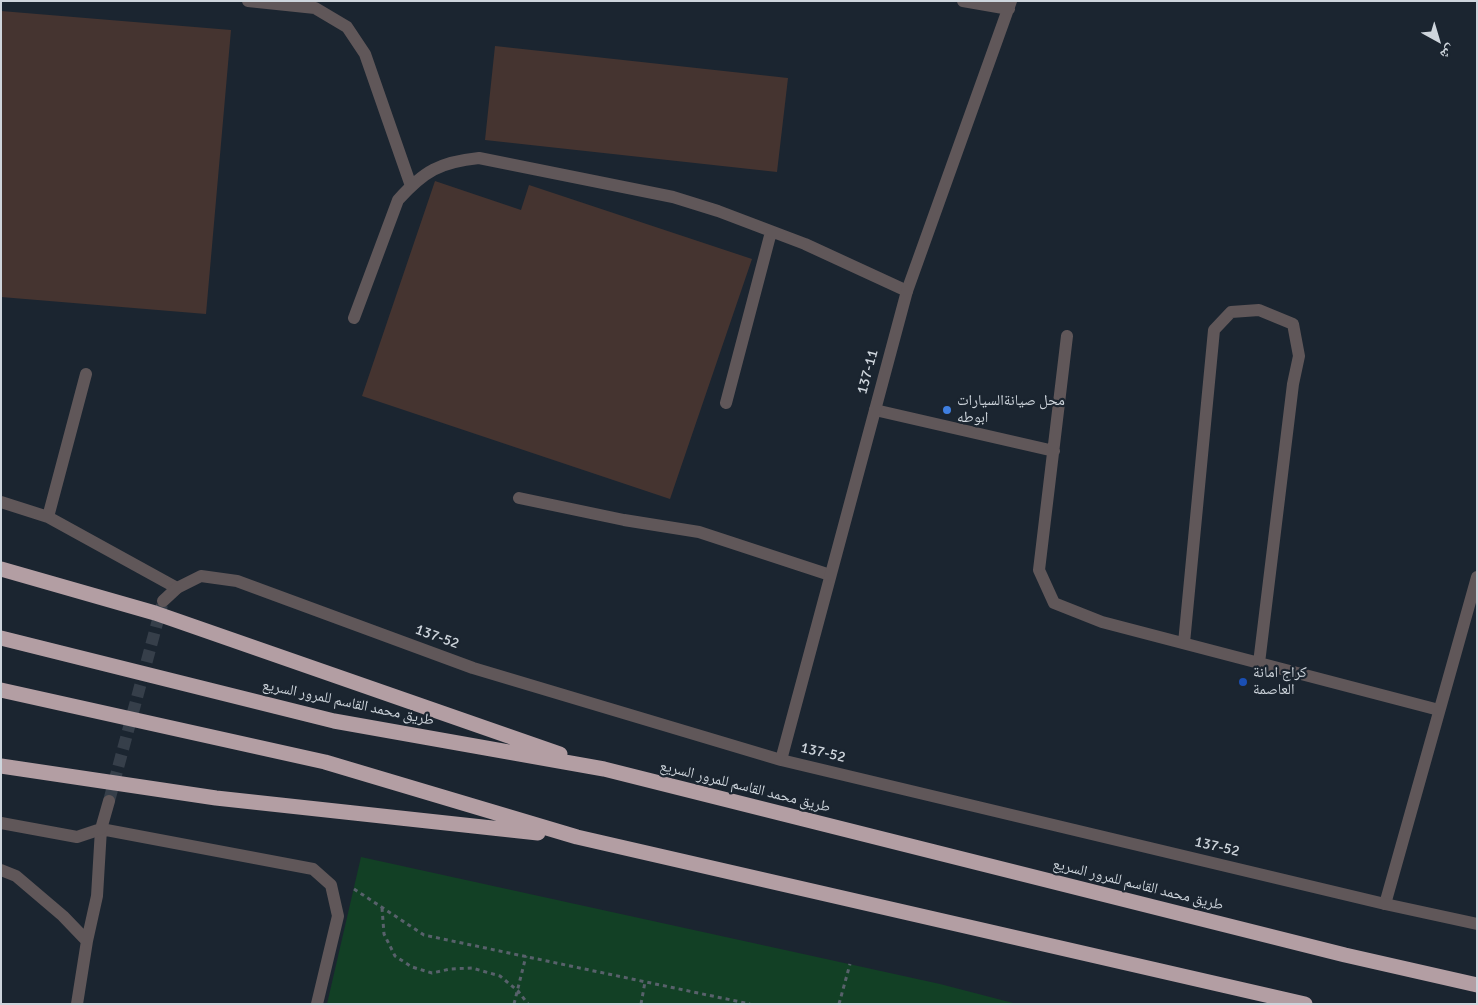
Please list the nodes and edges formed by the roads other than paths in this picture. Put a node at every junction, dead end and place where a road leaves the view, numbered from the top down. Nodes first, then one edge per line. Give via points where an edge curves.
1 (248, 1) edge
2 (963, 1) edge
3 (1010, 5) edge
4 (411, 186) junction
5 (771, 232) junction
6 (907, 291) junction
7 (354, 318) dead end
8 (1067, 336) dead end
9 (86, 374) dead end
10 (726, 403) dead end
11 (875, 410) junction
12 (1054, 452) junction
13 (519, 498) dead end
14 (1, 502) edge
15 (48, 517) junction
16 (1, 569) edge
17 (830, 575) junction
18 (1477, 577) edge
19 (176, 588) junction
20 (163, 601) tunnel mouth
21 (1, 638) edge
22 (1184, 643) junction
23 (1259, 663) junction
24 (1, 690) edge
25 (1439, 710) junction
26 (781, 760) junction
27 (1, 766) edge
28 (604, 769) junction
29 (109, 801) tunnel mouth
30 (1, 823) edge
31 (101, 829) junction
32 (577, 837) junction
33 (1, 870) edge
34 (1385, 904) junction
35 (1477, 924) edge
36 (87, 941) junction
37 (1477, 985) edge
38 (77, 1004) edge
39 (317, 1004) edge
40 (1305, 1004) edge

1 - 4 street via 315,8 347,27 365,54
2 - 3 street
3 - 6 street, 137-11
4 - 5 street via 427,172 447,163 479,158 673,197
4 - 7 street via 398,200
5 - 6 street via 805,244
5 - 10 street
6 - 11 street, 137-11
8 - 12 street
9 - 15 street
11 - 12 street
11 - 17 street, 137-11
12 - 22 street via 1039,570 1054,603 1102,622
13 - 17 street via 699,532
14 - 15 street
15 - 19 street
16 - 28 highway, bridge via 155,613
17 - 26 street, 137-11
18 - 25 street
19 - 20 street, 137-52
19 - 26 street, 137-52 via 201,576 237,581 473,668
21 - 28 highway, طريق محمد القاسم للمرور السريع, bridge via 334,721
22 - 23 street
22 - 23 street via 1214,330 1231,312 1259,310 1293,324 1299,356
23 - 25 street
24 - 32 highway, bridge via 325,762
25 - 34 street
26 - 34 street, 137-52
27 - 32 highway, bridge via 216,798
28 - 37 highway, طريق محمد القاسم للمرور السريع, bridge via 1335,953
29 - 31 street
30 - 31 street via 77,837
31 - 36 street via 97,896
31 - 39 street via 313,869 331,885 338,916
32 - 40 highway, bridge
33 - 36 street via 16,876
34 - 35 street, 137-52
36 - 38 street

